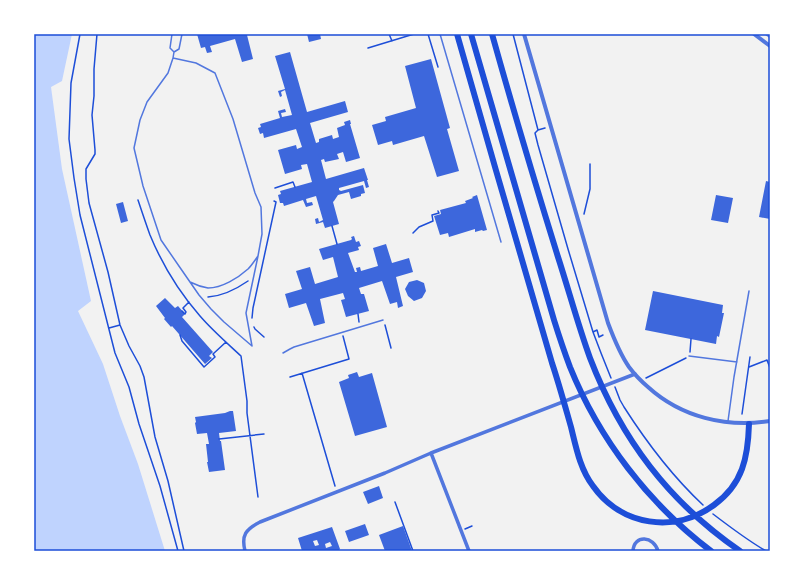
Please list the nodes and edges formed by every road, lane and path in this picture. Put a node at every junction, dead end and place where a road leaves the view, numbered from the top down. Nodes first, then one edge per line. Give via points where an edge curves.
1 (80, 34) edge
2 (97, 34) edge
3 (172, 34) edge
4 (182, 34) edge
5 (389, 34) edge
6 (414, 34) edge
7 (428, 34) edge
8 (440, 34) edge
9 (457, 34) edge
10 (471, 34) edge
11 (492, 34) edge
12 (513, 34) edge
13 (524, 34) edge
14 (754, 34) edge
15 (392, 41) junction
16 (770, 46) edge
17 (368, 48) dead end
18 (174, 52) junction
19 (173, 58) junction
20 (438, 67) dead end
21 (551, 126) junction
22 (538, 130) junction
23 (590, 164) dead end
24 (295, 187) dead end
25 (275, 188) dead end
26 (138, 200) dead end
27 (274, 201) dead end
28 (438, 211) dead end
29 (584, 214) dead end
30 (332, 226) dead end
31 (413, 233) dead end
32 (501, 242) dead end
33 (337, 244) dead end
34 (258, 256) junction
35 (253, 278) junction
36 (190, 282) junction
37 (749, 291) dead end
38 (202, 298) junction
39 (189, 302) junction
40 (182, 311) dead end
41 (358, 314) dead end
42 (252, 319) dead end
43 (383, 321) joint
44 (252, 324) dead end
45 (120, 325) junction
46 (360, 327) junction
47 (108, 328) junction
48 (593, 332) junction
49 (347, 333) dead end
50 (180, 335) dead end
51 (603, 335) dead end
52 (264, 337) dead end
53 (691, 339) dead end
54 (226, 342) junction
55 (391, 348) dead end
56 (283, 354) dead end
57 (689, 356) junction
58 (750, 357) dead end
59 (737, 362) junction
60 (749, 367) junction
61 (770, 368) edge
62 (302, 373) junction
63 (635, 374) junction
64 (290, 377) dead end
65 (612, 380) dead end
66 (641, 381) junction
67 (615, 387) dead end
68 (742, 414) dead end
69 (770, 421) edge
70 (728, 422) junction
71 (749, 424) junction
72 (264, 434) dead end
73 (250, 436) junction
74 (219, 439) dead end
75 (653, 450) dead end
76 (431, 453) junction
77 (337, 492) junction
78 (258, 497) dead end
79 (394, 502) dead end
80 (178, 551) edge
81 (184, 551) edge
82 (244, 551) edge
83 (413, 551) edge
84 (469, 551) edge
85 (633, 551) edge
86 (658, 551) edge
87 (711, 551) edge
88 (740, 551) edge

1 - 47 path via 71,84 70,146 80,215
2 - 45 path via 92,115 95,150 86,169 86,179 88,203
3 - 18 lane via 170,48
4 - 18 lane via 179,48
5 - 15 path
6 - 15 path
7 - 20 path
8 - 32 lane
9 - 71 highway via 580,461 592,486 616,509 643,520 672,522 700,514 733,486 746,457
10 - 87 highway via 554,320 577,383 606,437 634,476 663,509
11 - 88 highway via 583,339 600,382 630,439 656,475 707,526
12 - 22 path
13 - 21 street
14 - 16 street
15 - 17 path
18 - 19 lane
19 - 34 lane via 196,63 215,73 233,119 261,207 262,234
19 - 36 lane via 168,73 147,102 134,148 143,186 161,240
21 - 22 path
21 - 63 street via 608,323 621,354
22 - 48 path via 535,133 538,145
23 - 29 path via 590,189
24 - 25 path via 293,182
26 - 39 path via 150,236 173,280
27 - 42 path via 276,202
28 - 31 path via 432,215 433,221 419,227
30 - 33 path
34 - 35 lane
34 - 36 lane via 240,276 223,285 209,288
35 - 38 path via 228,293
35 - 38 lane via 246,313 252,346 224,322
36 - 38 lane
37 - 59 lane
39 - 40 path via 183,308 185,314
39 - 54 path
41 - 46 path
43 - 46 lane
43 - 55 path
44 - 52 path
45 - 47 path
45 - 81 path via 144,377 154,431
46 - 56 lane via 294,347
47 - 80 path via 129,387
48 - 51 path via 597,330 599,337
48 - 65 path
49 - 62 path via 343,334 349,359
50 - 54 path via 204,367
53 - 57 path
54 - 73 path via 241,356
57 - 59 lane
57 - 66 path
58 - 60 path
59 - 70 lane
60 - 61 path via 767,360
60 - 68 path
62 - 64 path
62 - 77 path
63 - 66 street
63 - 76 street
66 - 70 street via 670,404 682,410
67 - 75 path via 624,407
69 - 71 street
70 - 71 street
72 - 73 path
73 - 74 path
73 - 78 path
76 - 77 street
76 - 84 street
77 - 82 street via 251,527 245,534
79 - 83 path
85 - 86 street via 635,543 641,539 648,539 654,543

